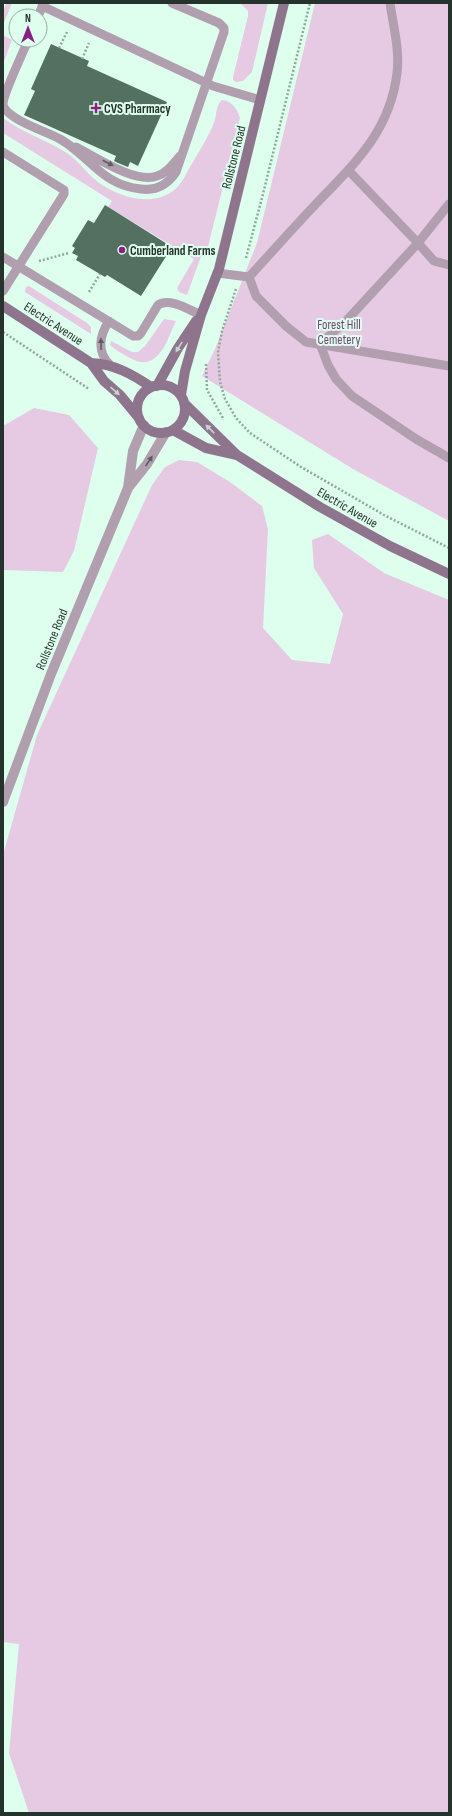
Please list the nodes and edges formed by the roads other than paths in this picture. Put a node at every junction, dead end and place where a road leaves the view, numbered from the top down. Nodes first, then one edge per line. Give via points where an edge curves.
1 (172, 3) edge
2 (284, 3) edge
3 (390, 3) edge
4 (43, 5) edge
5 (25, 48) edge
6 (208, 83) junction
7 (260, 100) junction
8 (3, 102) edge
9 (61, 139) junction
10 (182, 153) junction
11 (4, 156) edge
12 (349, 171) junction
13 (449, 204) edge
14 (418, 243) junction
15 (3, 257) edge
16 (449, 265) edge
17 (19, 267) junction
18 (218, 273) junction
19 (249, 277) junction
20 (3, 291) edge
21 (3, 306) edge
22 (201, 314) junction
23 (109, 321) junction
24 (320, 344) junction
25 (90, 362) junction
26 (110, 366) junction
27 (449, 366) edge
28 (154, 386) junction
29 (182, 399) junction
30 (141, 422) junction
31 (169, 431) junction
32 (237, 455) junction
33 (449, 458) edge
34 (128, 488) junction
35 (449, 574) edge
36 (3, 802) edge

1 - 6 lane via 219,23 224,28
2 - 7 main road, Rollstone Road
3 - 12 lane via 396,41 397,72 392,98 368,148
4 - 6 lane
5 - 8 lane
6 - 7 lane
6 - 10 lane
7 - 18 main road, Rollstone Road
8 - 9 lane via 6,111 18,119
9 -> 10 lane via 142,178 163,173
9 - 10 lane via 109,180 129,188 155,189 172,178
11 - 17 lane via 64,190 64,194
12 - 14 lane
12 - 19 lane
13 - 14 lane
14 - 16 lane via 434,261
14 - 24 lane via 347,320
15 - 17 lane
17 - 20 lane
17 - 23 lane
18 - 19 lane
18 - 22 main road, Rollstone Road
19 - 24 lane via 256,296 286,326 306,342
21 - 25 main road, Electric Avenue
22 - 23 lane via 169,302 162,302 141,333 136,336
22 -> 28 main road, Rollstone Road
22 - 29 main road, Rollstone Road via 185,372
26 -> 23 lane via 104,359 101,348 102,334
24 - 27 lane
24 - 33 lane via 336,379 352,396
25 - 26 main road, Electric Avenue
25 -> 30 main road, Electric Avenue
26 - 28 main road, Electric Avenue
28 - 29 main road via 170,387
28 - 30 main road via 140,397 138,411
29 - 31 main road via 184,418 179,425
32 -> 29 main road, Electric Avenue
30 - 31 main road via 158,433
30 - 34 street, Rollstone Road via 133,451
31 - 32 main road, Electric Avenue via 206,448
34 -> 31 street, Rollstone Road
32 - 35 main road, Electric Avenue via 390,546
34 - 36 street, Rollstone Road via 51,674

